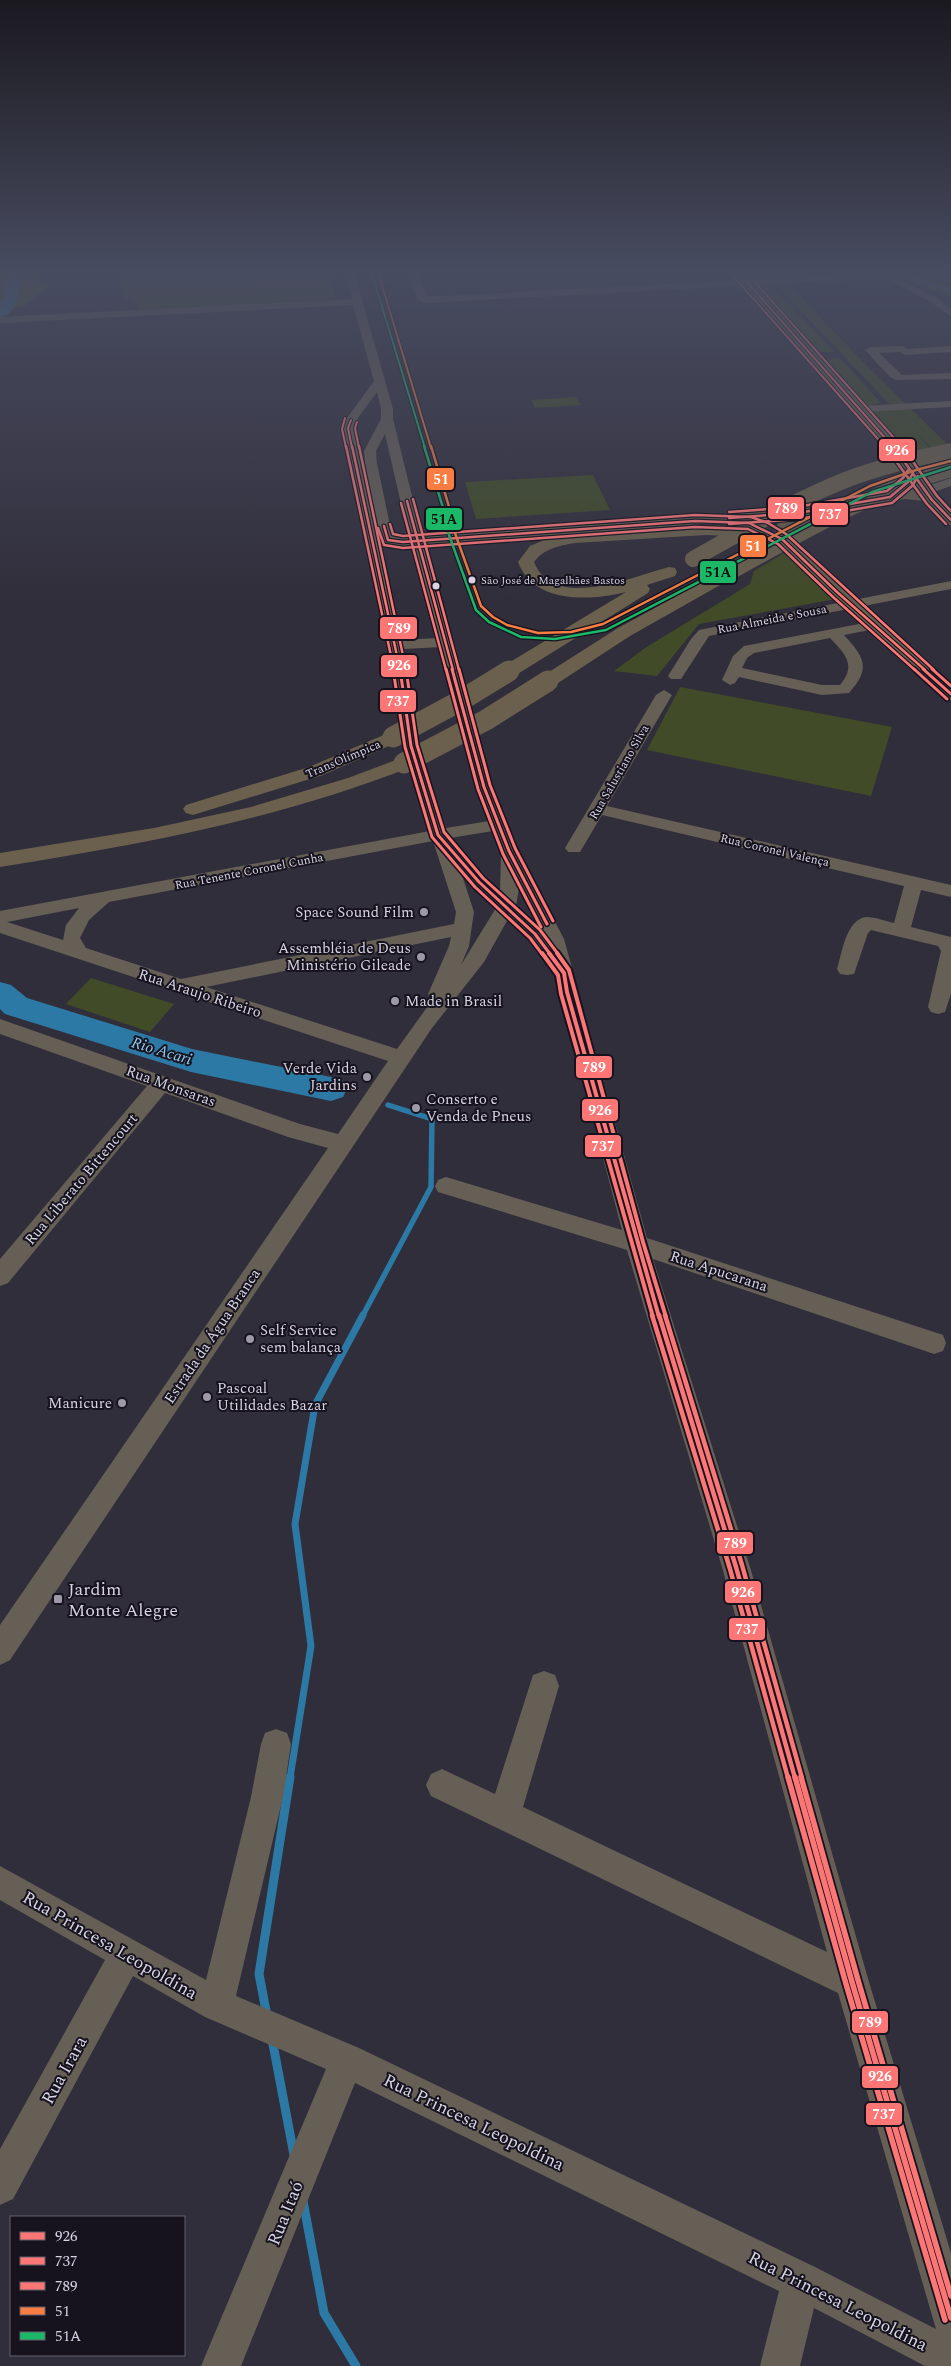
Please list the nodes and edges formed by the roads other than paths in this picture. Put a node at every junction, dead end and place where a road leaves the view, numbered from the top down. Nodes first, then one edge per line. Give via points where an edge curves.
1 (378, 382) edge
2 (379, 382) edge
3 (837, 382) edge
4 (951, 404) edge
5 (861, 409) junction
6 (377, 417) junction
7 (350, 423) junction
8 (370, 450) junction
9 (951, 451) edge
10 (951, 469) edge
11 (913, 473) junction
12 (951, 482) edge
13 (929, 494) junction
14 (890, 498) junction
15 (798, 512) junction
16 (951, 520) edge
17 (695, 521) junction
18 (782, 539) junction
19 (669, 572) junction
20 (951, 585) edge
21 (851, 604) junction
22 (875, 625) junction
23 (834, 633) junction
24 (447, 642) junction
25 (396, 644) junction
26 (676, 676) dead end
27 (951, 694) edge
28 (664, 695) dead end
29 (598, 809) junction
30 (499, 825) junction
31 (438, 835) junction
32 (0, 845) edge
33 (574, 848) dead end
34 (509, 851) junction
35 (0, 860) edge
36 (914, 882) junction
37 (951, 891) edge
38 (103, 898) junction
39 (506, 907) junction
40 (0, 917) edge
41 (0, 926) edge
42 (463, 928) junction
43 (901, 930) junction
44 (80, 953) junction
45 (846, 969) dead end
46 (564, 973) junction
47 (179, 986) junction
48 (938, 1007) dead end
49 (425, 1022) junction
50 (0, 1026) edge
51 (401, 1058) junction
52 (162, 1082) junction
53 (342, 1144) junction
54 (446, 1186) dead end
55 (637, 1244) junction
56 (0, 1276) edge
57 (934, 1343) dead end
58 (0, 1650) edge
59 (544, 1686) dead end
60 (276, 1744) dead end
61 (442, 1785) dead end
62 (504, 1816) junction
63 (0, 1882) edge
64 (127, 1954) junction
65 (852, 1982) junction
66 (217, 2005) junction
67 (337, 2056) junction
68 (0, 2186) edge
69 (801, 2281) junction
70 (951, 2318) edge
71 (951, 2358) edge
72 (221, 2366) edge
73 (780, 2366) edge

1 - 7 street
2 - 6 street via 386,409
3 - 5 main road
4 - 5 street
5 - 11 main road
6 - 7 street
6 - 8 street
6 - 24 street
7 - 8 street
7 - 25 street, Estrada da Água Branca
8 - 17 street, bridge via 386,538 391,541
9 - 19 highway, TransOlímpica, bridge via 835,485
10 - 35 highway, TransOlímpica, bridge via 900,484 855,504 624,632 486,720 404,763 332,792 272,809 156,834
11 - 13 main road
11 - 14 main road
12 - 13 street
13 - 14 main road
13 - 16 main road
14 - 15 main road
15 - 17 street
15 - 18 main road via 784,526
17 - 18 street via 749,523
18 - 19 highway via 752,532 706,530 575,538 536,549 526,562 528,572 551,588 586,592 624,586
18 - 21 main road
19 - 32 highway, TransOlímpica, bridge via 460,701 394,737 316,771 218,803 135,823
20 - 21 street, Rua Almeida e Sousa
21 - 22 main road
21 - 26 street, Rua Almeida e Sousa via 704,633
22 - 23 street
22 - 27 main road
23 - 23 street via 858,662 858,669 844,690 822,690 732,675 740,656 749,649
24 - 25 street
24 - 30 street via 484,787
25 - 31 street, Estrada da Água Branca via 411,746
28 - 29 street, Rua Salustiano Silva
29 - 33 street, Rua Salustiano Silva
29 - 36 street, Rua Coronel Valença
30 - 31 street, Rua Tenente Coronel Cunha
30 - 34 street
31 - 38 street, Rua Tenente Coronel Cunha
31 - 39 street
31 - 42 street, Estrada da Água Branca via 462,899 465,912
34 - 39 street, Estrada da Água Branca via 510,888
34 - 46 street via 555,939
36 - 37 street, Rua Coronel Valença
36 - 43 street
38 - 40 street, Rua Tenente Coronel Cunha
38 - 44 street via 84,912 74,925 71,938
39 - 46 street via 534,934
39 - 49 street, Estrada da Água Branca via 477,957
41 - 44 street, Rua Araujo Ribeiro
42 - 47 street
42 - 49 street, Estrada da Água Branca via 451,965
43 - 45 street via 874,924 862,925
43 - 48 street via 950,945
44 - 47 street, Rua Araujo Ribeiro
46 - 55 street
47 - 51 street, Rua Araujo Ribeiro
49 - 51 street, Estrada da Água Branca
50 - 52 street, Rua Monsaras
51 - 53 street, Estrada da Água Branca
52 - 53 street, Rua Monsaras via 296,1131
52 - 56 street, Rua Liberato Bittencourt
53 - 58 street, Estrada da Água Branca
54 - 55 street, Rua Apucarana
55 - 57 street, Rua Apucarana
55 - 65 street via 736,1567
59 - 62 street
60 - 66 street via 267,1797
61 - 62 street
62 - 65 street
63 - 64 street, Rua Princesa Leopoldina
64 - 66 street, Rua Princesa Leopoldina
64 - 68 street, Rua Irara
65 - 70 street
66 - 67 street, Rua Princesa Leopoldina
67 - 69 street, Rua Princesa Leopoldina
67 - 72 street, Rua Itaó via 323,2120
69 - 71 street, Rua Princesa Leopoldina
69 - 73 street

